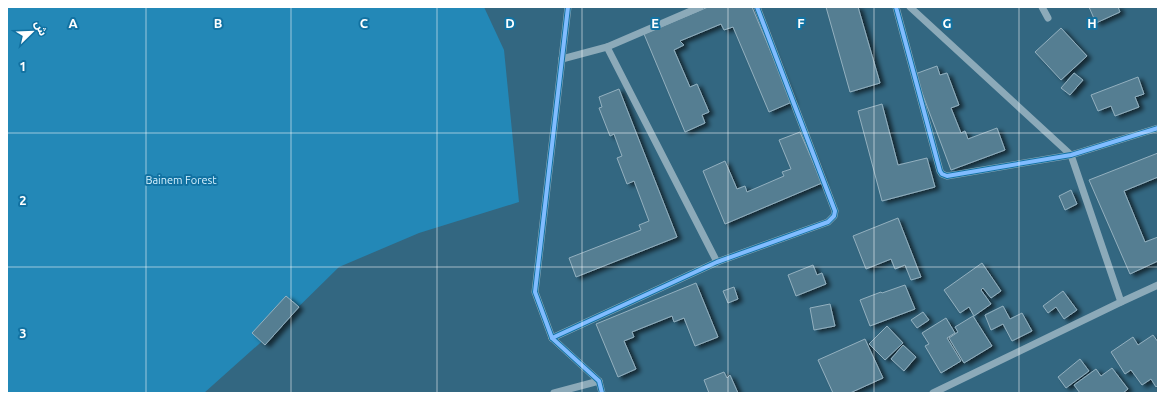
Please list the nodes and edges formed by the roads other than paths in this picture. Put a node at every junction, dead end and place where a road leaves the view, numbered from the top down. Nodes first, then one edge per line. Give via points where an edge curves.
1 (568, 7) edge
2 (700, 7) edge
3 (758, 7) edge
4 (896, 7) edge
5 (910, 7) edge
6 (1042, 7) edge
7 (1048, 18) dead end
8 (607, 47) junction
9 (562, 59) junction
10 (1158, 128) edge
11 (1071, 155) junction
12 (717, 262) junction
13 (1158, 285) edge
14 (1121, 302) junction
15 (552, 338) junction
16 (599, 381) junction
17 (554, 393) edge
18 (602, 393) edge
19 (933, 393) edge

1 - 9 street
2 - 8 street
3 - 12 street via 835,211 828,222
4 - 11 street via 942,174 947,176
5 - 11 street
6 - 7 street
8 - 9 street
8 - 12 street
9 - 15 street via 535,292
10 - 11 street
11 - 14 street
12 - 15 street
13 - 14 street
14 - 19 street
15 - 16 street
16 - 17 street
16 - 18 street

